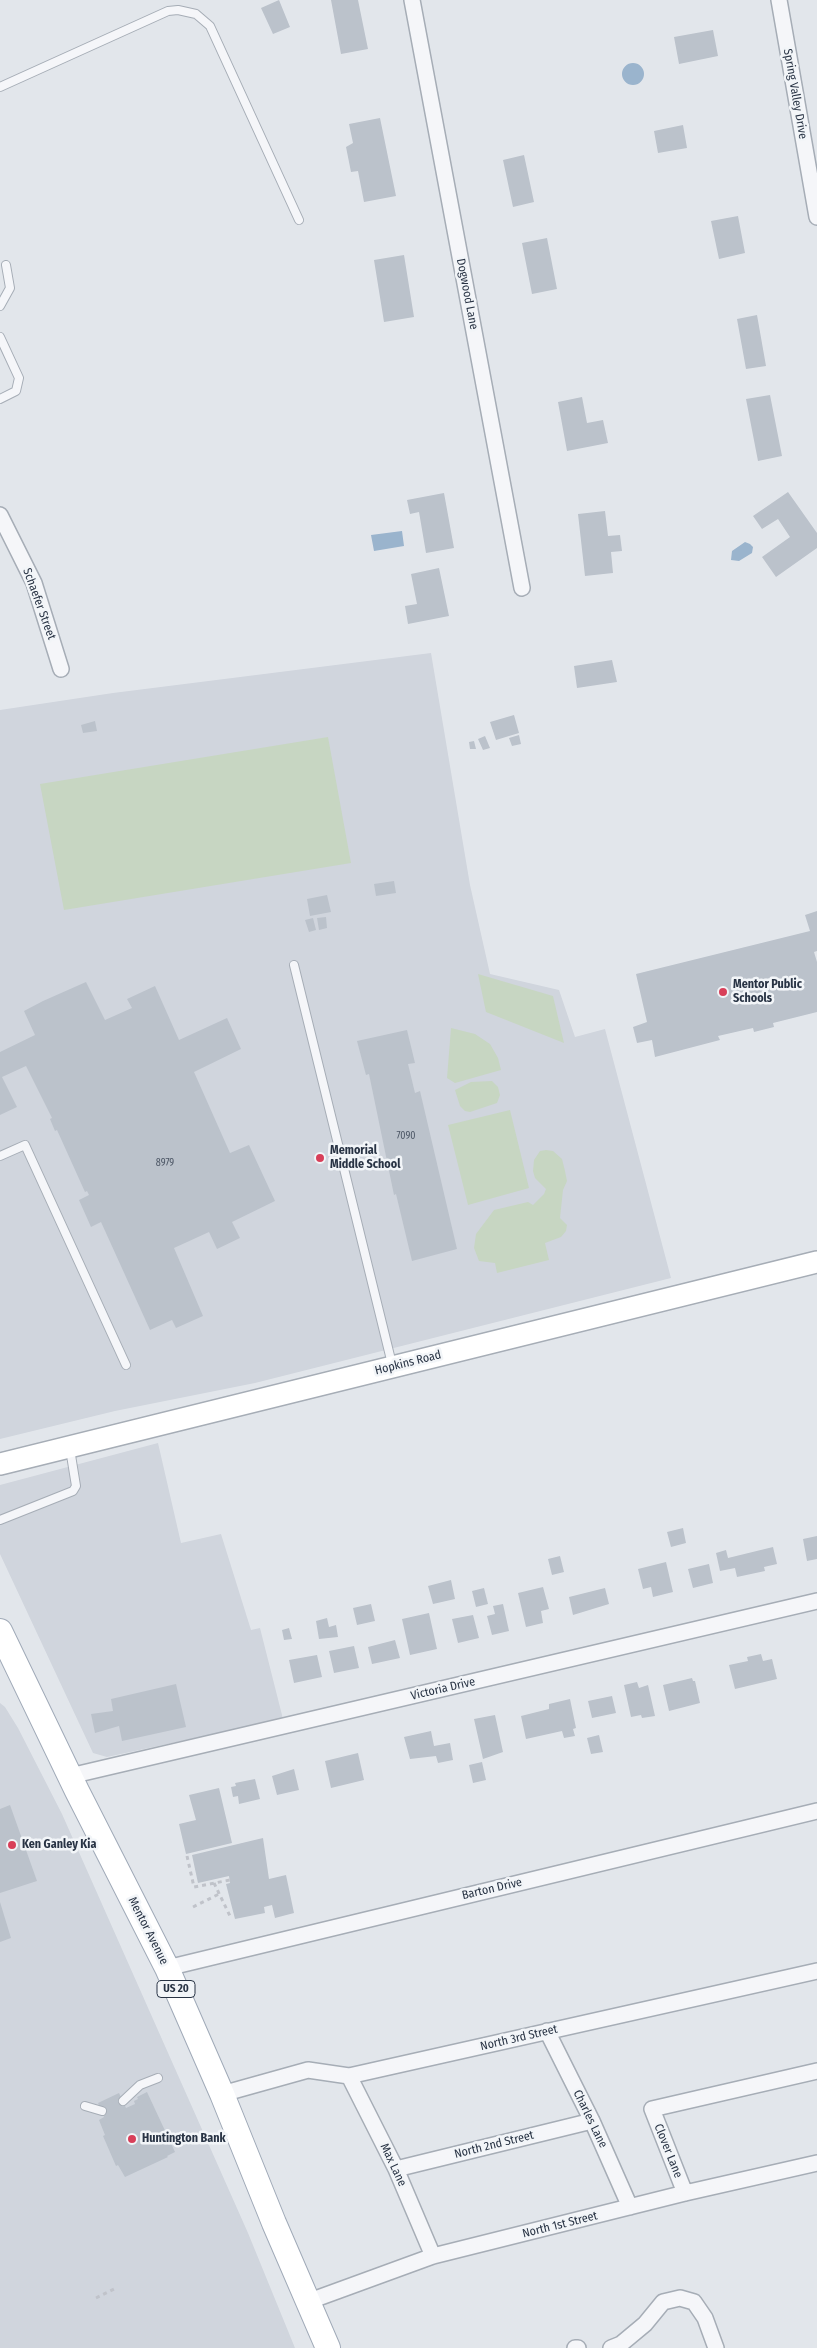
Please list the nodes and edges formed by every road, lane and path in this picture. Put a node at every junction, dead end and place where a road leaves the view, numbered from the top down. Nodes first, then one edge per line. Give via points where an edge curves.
1 (412, 0) edge
2 (779, 0) edge
3 (0, 86) edge
4 (817, 217) edge
5 (299, 220) dead end
6 (6, 266) dead end
7 (0, 306) edge
8 (0, 337) edge
9 (0, 399) edge
10 (0, 515) edge
11 (522, 588) dead end
12 (61, 669) dead end
13 (294, 965) dead end
14 (0, 1156) edge
15 (817, 1262) edge
16 (126, 1365) dead end
17 (393, 1366) junction
18 (69, 1447) junction
19 (0, 1464) edge
20 (0, 1520) edge
21 (817, 1601) edge
22 (0, 1631) edge
23 (70, 1776) junction
24 (817, 1811) edge
25 (187, 1856) dead end
26 (230, 1880) dead end
27 (214, 1883) junction
28 (220, 1894) junction
29 (193, 1907) dead end
30 (230, 1916) dead end
31 (166, 1968) junction
32 (817, 1971) edge
33 (547, 2032) junction
34 (817, 2071) edge
35 (349, 2076) junction
36 (158, 2078) dead end
37 (222, 2094) junction
38 (123, 2102) dead end
39 (85, 2106) dead end
40 (102, 2111) dead end
41 (592, 2121) junction
42 (817, 2164) edge
43 (396, 2169) junction
44 (685, 2193) junction
45 (630, 2207) junction
46 (433, 2256) junction
47 (116, 2288) dead end
48 (96, 2298) dead end
49 (307, 2302) junction
50 (328, 2348) edge
51 (611, 2348) edge
52 (716, 2348) edge

1 - 11 street, Dogwood Lane
2 - 4 street, Spring Valley Drive
3 - 5 lane via 168,12 178,10 196,14 210,26
6 - 7 lane via 10,288
8 - 9 lane via 20,378 16,391
10 - 12 street, Schaefer Street via 34,583
13 - 17 lane
14 - 16 lane via 25,1145
15 - 17 street, Hopkins Road
17 - 18 street, Hopkins Road
18 - 19 street, Hopkins Road
18 - 20 lane via 76,1486 73,1491
21 - 23 street, Victoria Drive
22 - 23 main road, Mentor Avenue / US 20
23 - 31 main road, Mentor Avenue / US 20
24 - 31 street, Barton Drive
25 - 27 path via 194,1887
26 - 27 path
27 - 28 path
28 - 29 path
28 - 30 path
31 - 37 main road, Mentor Avenue / US 20
32 - 33 street, North 3rd Street
33 - 35 street, North 3rd Street
33 - 41 street, Charles Lane
34 - 44 street, Clover Lane via 652,2109
35 - 37 street, North 3rd Street via 308,2070
35 - 43 street, Max Lane
36 - 38 lane via 140,2085
37 - 49 main road, Mentor Avenue / US 20
39 - 40 lane
41 - 43 street, North 2nd Street
41 - 45 street, Charles Lane
42 - 44 street, North 1st Street
43 - 46 street, Max Lane
44 - 45 street, North 1st Street
45 - 46 street, North 1st Street
46 - 49 street, North 1st Street
47 - 48 path
49 - 50 main road, Mentor Avenue / US 20
51 - 52 street via 621,2344 644,2324 663,2302 680,2298 694,2302 705,2318

